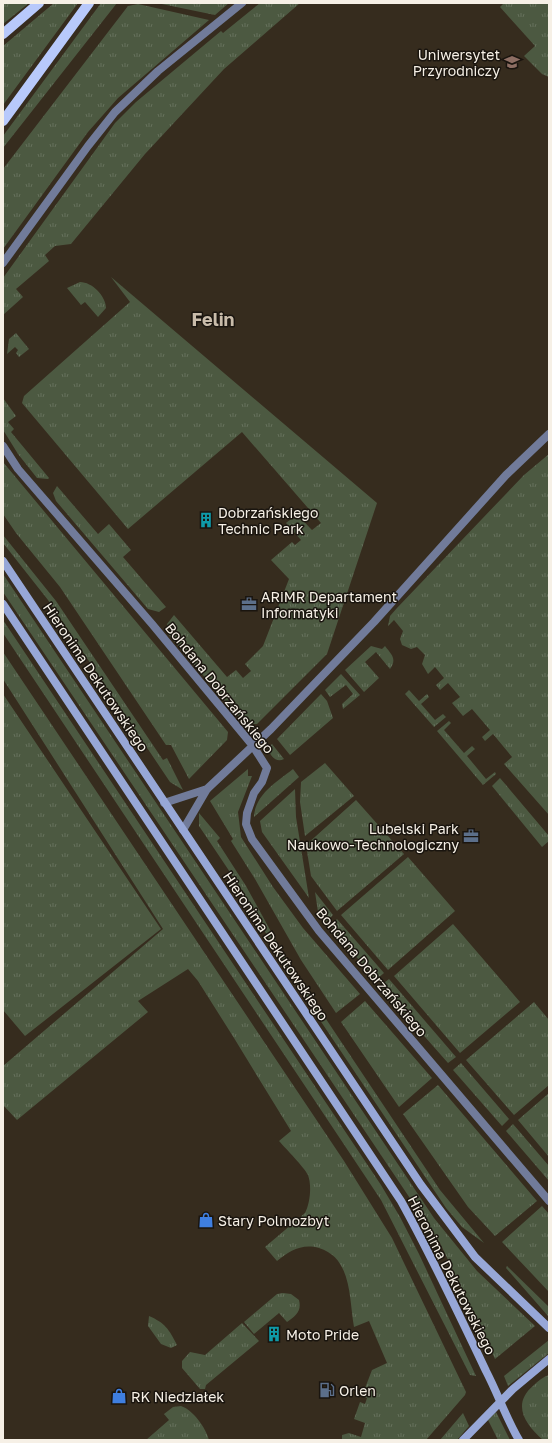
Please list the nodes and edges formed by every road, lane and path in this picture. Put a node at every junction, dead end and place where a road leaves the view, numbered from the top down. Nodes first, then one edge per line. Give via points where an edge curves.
1 (39, 3) edge
2 (89, 3) edge
3 (242, 3) edge
4 (3, 34) edge
5 (3, 122) edge
6 (3, 263) edge
7 (549, 434) edge
8 (3, 446) edge
9 (3, 561) edge
10 (3, 604) edge
11 (253, 746) junction
12 (207, 789) junction
13 (164, 803) junction
14 (183, 830) junction
15 (549, 1201) edge
16 (549, 1328) edge
17 (549, 1359) edge
18 (499, 1402) junction
19 (463, 1440) edge
20 (519, 1440) edge

1 - 4 main road
2 - 5 main road
3 - 6 street via 158,71 115,112
7 - 11 street via 506,475 374,622
8 - 11 street, Bohdana Dobrzańskiego via 18,469
9 - 13 street, Hieronima Dekutowskiego
10 - 18 street, Hieronima Dekutowskiego via 401,1201 488,1373
11 - 12 street
11 - 15 street, Bohdana Dobrzańskiego via 267,768 247,814 246,824 252,839 319,931
12 - 13 street
12 - 14 street
13 - 14 street, Hieronima Dekutowskiego
14 - 16 street, Hieronima Dekutowskiego via 450,1226 475,1257
17 - 18 street
18 - 19 street
18 - 20 street, Hieronima Dekutowskiego

